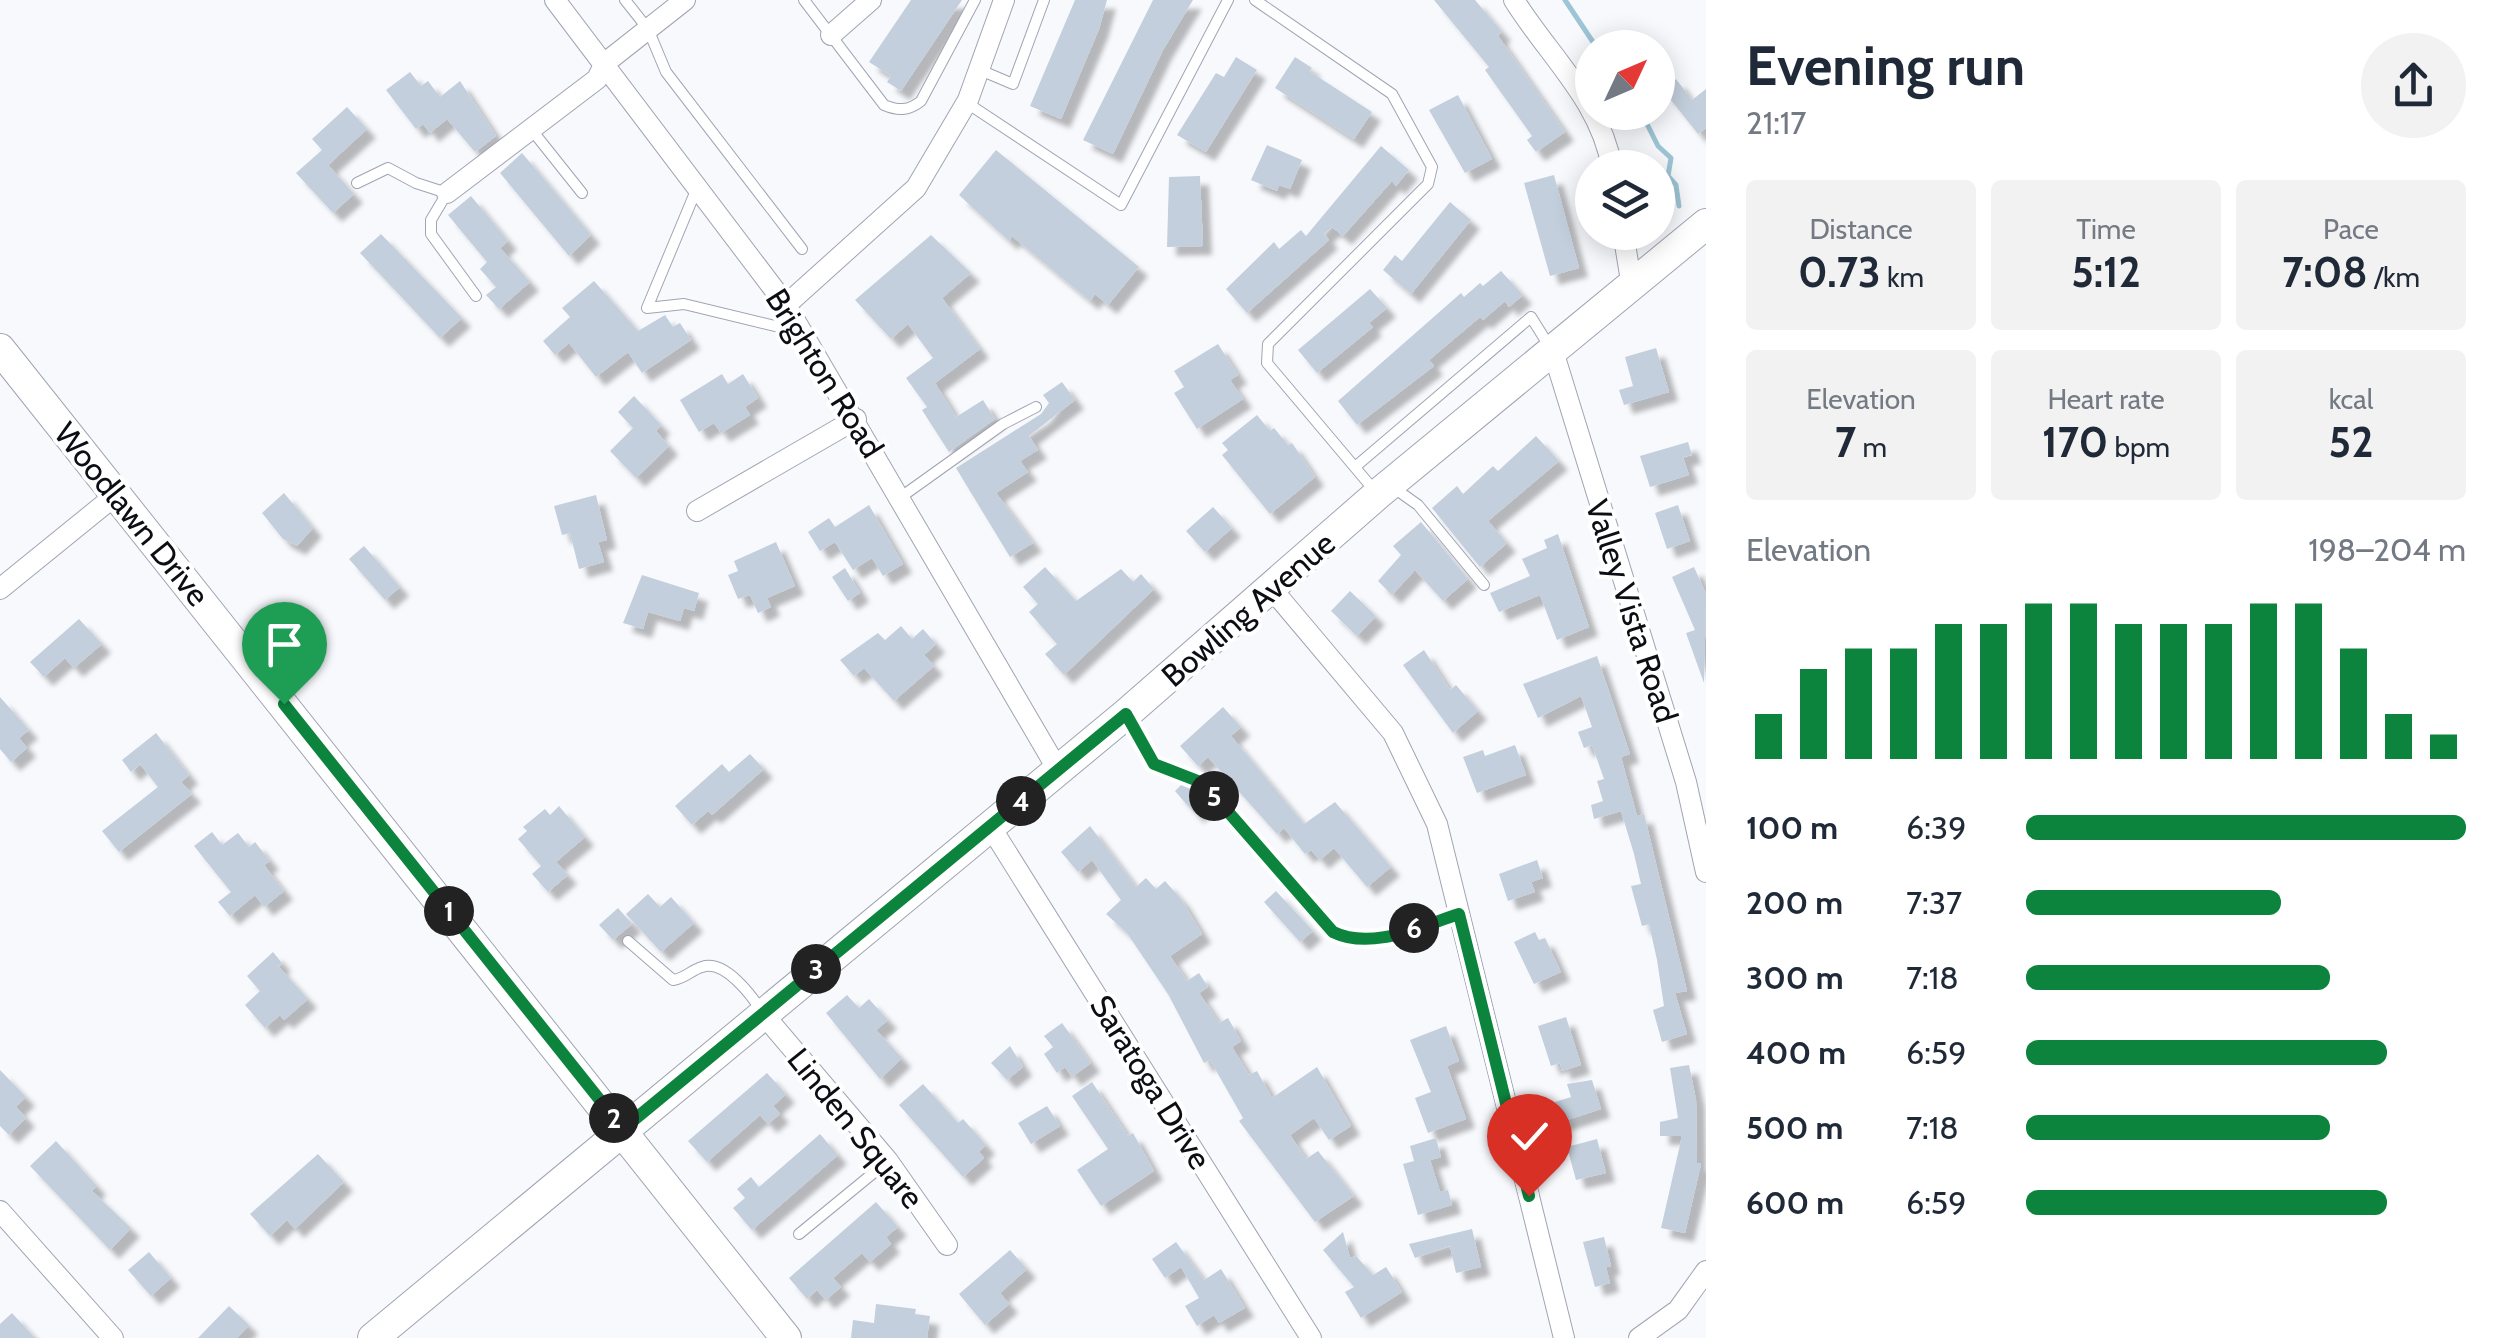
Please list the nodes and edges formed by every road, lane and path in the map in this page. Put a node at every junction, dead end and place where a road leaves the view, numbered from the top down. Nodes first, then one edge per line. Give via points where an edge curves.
1 (555, 0) edge
2 (625, 0) edge
3 (685, 0) edge
4 (804, 0) edge
5 (871, 0) edge
6 (975, 0) edge
7 (1004, 0) edge
8 (1044, 0) edge
9 (1228, 0) edge
10 (1255, 0) edge
11 (1514, 0) edge
12 (648, 29) junction
13 (831, 35) junction
14 (605, 62) junction
15 (980, 70) junction
16 (967, 103) junction
17 (531, 129) junction
18 (1609, 150) edge
19 (358, 184) dead end
20 (698, 187) junction
21 (447, 192) junction
22 (582, 193) dead end
23 (1706, 224) edge
24 (802, 250) dead end
25 (1626, 250) edge
26 (1632, 288) junction
27 (476, 296) dead end
28 (786, 305) junction
29 (802, 332) junction
30 (0, 348) edge
31 (1552, 351) junction
32 (1036, 408) dead end
33 (856, 419) junction
34 (1356, 468) junction
35 (1384, 490) junction
36 (117, 494) junction
37 (901, 497) junction
38 (697, 510) dead end
39 (1484, 584) dead end
40 (1271, 588) junction
41 (0, 589) edge
42 (1126, 714) junction
43 (1058, 770) junction
44 (990, 826) junction
45 (1706, 872) edge
46 (1459, 914) junction
47 (628, 941) dead end
48 (764, 1014) junction
49 (623, 1129) junction
50 (888, 1161) junction
51 (0, 1211) edge
52 (799, 1234) dead end
53 (947, 1244) dead end
54 (1706, 1271) edge
55 (113, 1338) edge
56 (373, 1338) edge
57 (786, 1338) edge
58 (1311, 1338) edge
59 (1564, 1338) edge
60 (1638, 1338) edge

1 - 14 street, Brighton Road
2 - 12 lane
3 - 12 street
4 - 13 lane
5 - 13 street
6 - 13 lane via 912,108 884,105
7 - 15 street
8 - 15 lane via 1013,84
9 - 16 lane via 1121,206
10 - 34 lane via 1392,94 1432,167 1428,184 1268,344 1267,362
11 - 18 street via 1580,91
12 - 14 street
12 - 24 lane via 666,72
14 - 17 street via 597,79
14 - 20 street, Brighton Road
15 - 16 street
16 - 28 street via 916,188
17 - 21 street
17 - 22 lane
19 - 21 lane via 388,168
20 - 28 street, Brighton Road
20 - 29 lane via 646,308 684,304
21 - 27 lane via 431,234
23 - 26 street, Bowling Avenue
25 - 26 street
26 - 31 street, Bowling Avenue
28 - 29 street, Brighton Road
29 - 33 street, Brighton Road
30 - 36 street, Woodlawn Drive
31 - 34 lane via 1532,317
31 - 35 street, Bowling Avenue
31 - 45 street, Valley Vista Road via 1686,782
32 - 37 lane
33 - 37 street, Brighton Road
33 - 38 street
34 - 35 lane
35 - 39 lane via 1418,504
35 - 40 street, Bowling Avenue
36 - 41 street
36 - 49 street, Woodlawn Drive
37 - 43 street, Brighton Road
40 - 42 street, Bowling Avenue
40 - 46 street via 1392,733 1437,824
42 - 43 street, Bowling Avenue
42 - 46 lane via 1154,764 1203,783 1333,932 1346,939 1396,934
43 - 44 street, Bowling Avenue
44 - 48 street, Bowling Avenue
44 - 58 street, Saratoga Drive
46 - 59 street
47 - 48 lane via 673,980 704,965 719,967
48 - 49 street, Bowling Avenue
48 - 50 street, Linden Square
49 - 56 street, Bowling Avenue
49 - 57 street, Woodlawn Drive
50 - 52 lane
50 - 53 street, Linden Square
51 - 55 street
54 - 60 street via 1678,1310

